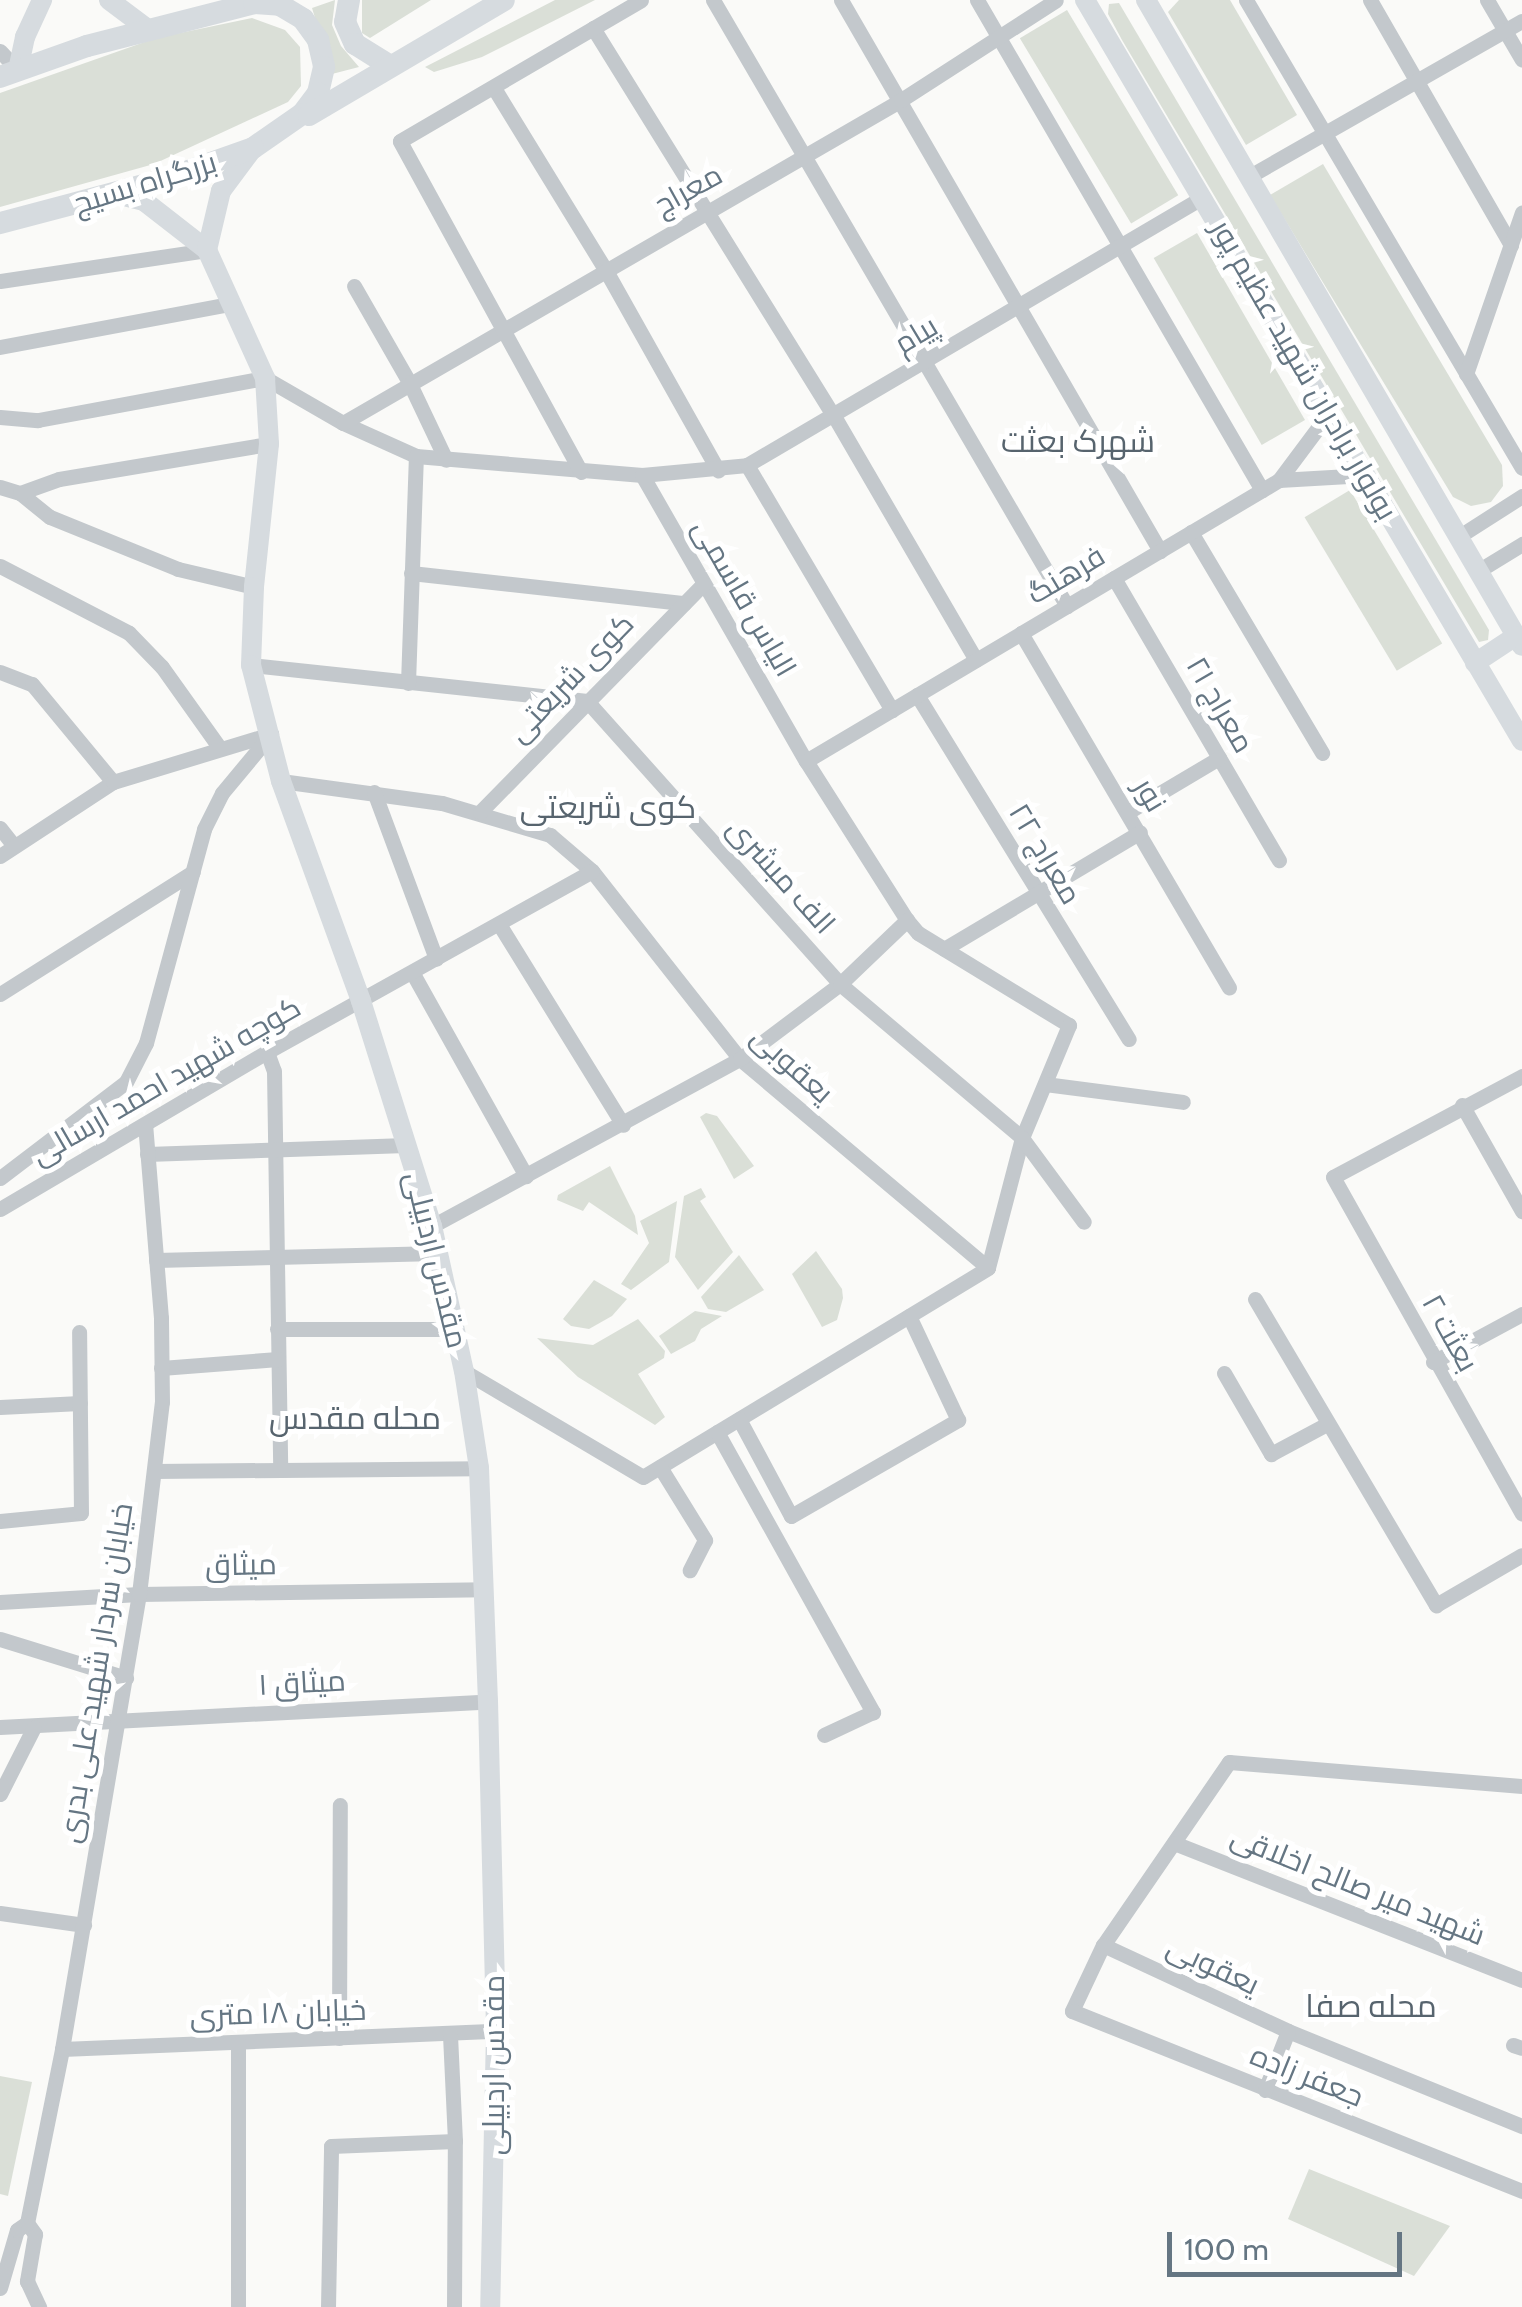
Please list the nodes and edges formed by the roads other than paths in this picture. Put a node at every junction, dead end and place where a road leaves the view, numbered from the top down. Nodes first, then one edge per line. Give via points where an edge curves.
1 (42, 0) edge
2 (109, 0) edge
3 (349, 0) edge
4 (504, 0) edge
5 (641, 0) edge
6 (713, 0) edge
7 (841, 0) edge
8 (977, 0) edge
9 (1056, 0) edge
10 (1085, 0) edge
11 (1246, 0) edge
12 (1370, 0) edge
13 (1487, 0) edge
14 (245, 3) edge
15 (1154, 5) edge
16 (1522, 21) edge
17 (593, 28) junction
18 (149, 30) junction
19 (1504, 32) junction
20 (998, 38) junction
21 (0, 51) edge
22 (1522, 60) edge
23 (388, 65) junction
24 (9, 74) edge
25 (1416, 80) junction
26 (494, 88) junction
27 (901, 100) junction
28 (285, 130) junction
29 (1323, 134) junction
30 (253, 148) junction
31 (804, 157) junction
32 (1248, 177) junction
33 (112, 193) junction
34 (1203, 197) junction
35 (705, 212) junction
36 (1522, 212) edge
37 (0, 223) edge
38 (1511, 245) junction
39 (1123, 246) junction
40 (208, 250) junction
41 (604, 270) junction
42 (0, 281) edge
43 (354, 286) dead end
44 (230, 304) junction
45 (1020, 306) junction
46 (504, 330) junction
47 (0, 347) edge
48 (922, 363) junction
49 (1466, 374) junction
50 (265, 378) junction
51 (409, 382) junction
52 (1330, 413) junction
53 (0, 416) edge
54 (834, 416) junction
55 (342, 422) junction
56 (269, 444) junction
57 (416, 456) junction
58 (446, 460) junction
59 (747, 464) junction
60 (1522, 468) edge
61 (718, 470) junction
62 (581, 472) junction
63 (642, 475) junction
64 (1366, 475) junction
65 (1279, 480) junction
66 (0, 487) edge
67 (1262, 490) junction
68 (20, 493) junction
69 (1522, 496) edge
70 (1191, 532) junction
71 (1458, 537) junction
72 (1522, 544) edge
73 (1160, 551) junction
74 (0, 566) edge
75 (1478, 571) junction
76 (412, 573) junction
77 (1114, 578) junction
78 (702, 584) junction
79 (254, 586) junction
80 (684, 603) junction
81 (1067, 606) junction
82 (1021, 633) junction
83 (1519, 641) edge
84 (976, 660) junction
85 (1474, 662) junction
86 (251, 665) junction
87 (0, 672) edge
88 (408, 682) junction
89 (917, 695) junction
90 (587, 701) junction
91 (892, 710) junction
92 (271, 734) junction
93 (1522, 741) edge
94 (219, 747) junction
95 (1322, 754) dead end
96 (1219, 758) junction
97 (806, 761) junction
98 (281, 781) junction
99 (112, 782) junction
100 (374, 792) junction
101 (480, 812) junction
102 (1128, 812) junction
103 (0, 828) edge
104 (1140, 832) junction
105 (7, 851) edge
106 (1280, 860) dead end
107 (592, 871) junction
108 (193, 872) junction
109 (1036, 894) junction
110 (907, 920) junction
111 (499, 924) junction
112 (944, 949) junction
113 (436, 959) junction
114 (412, 972) junction
115 (840, 984) junction
116 (1229, 986) dead end
117 (0, 994) edge
118 (361, 1001) junction
119 (1128, 1039) dead end
120 (267, 1052) junction
121 (740, 1059) junction
122 (1522, 1076) edge
123 (1044, 1084) junction
124 (1183, 1102) dead end
125 (1462, 1105) junction
126 (622, 1125) junction
127 (145, 1126) junction
128 (1022, 1138) junction
129 (406, 1145) junction
130 (275, 1152) junction
131 (147, 1154) junction
132 (2, 1172) edge
133 (526, 1176) junction
134 (0, 1209) edge
135 (1522, 1211) edge
136 (1084, 1222) dead end
137 (432, 1226) junction
138 (438, 1253) junction
139 (276, 1258) junction
140 (156, 1260) junction
141 (988, 1268) junction
142 (1255, 1300) dead end
143 (1522, 1314) edge
144 (909, 1316) junction
145 (454, 1324) junction
146 (276, 1329) junction
147 (79, 1332) dead end
148 (278, 1359) junction
149 (1433, 1362) junction
150 (161, 1368) junction
151 (464, 1371) junction
152 (1224, 1373) dead end
153 (80, 1403) junction
154 (0, 1407) edge
155 (739, 1419) junction
156 (1327, 1424) junction
157 (718, 1432) junction
158 (660, 1467) junction
159 (479, 1468) junction
160 (280, 1469) junction
161 (154, 1471) junction
162 (1522, 1514) edge
163 (0, 1521) edge
164 (1522, 1555) edge
165 (690, 1570) dead end
166 (484, 1589) junction
167 (139, 1594) junction
168 (0, 1602) edge
169 (0, 1639) edge
170 (126, 1678) junction
171 (488, 1701) junction
172 (120, 1720) junction
173 (34, 1726) junction
174 (0, 1727) edge
175 (824, 1736) dead end
176 (1522, 1786) edge
177 (0, 1794) edge
178 (340, 1805) dead end
179 (1174, 1843) junction
180 (0, 1913) edge
181 (84, 1924) junction
182 (1103, 1946) junction
183 (1522, 1979) edge
184 (1288, 2030) junction
185 (496, 2032) junction
186 (450, 2033) junction
187 (339, 2038) junction
188 (238, 2042) junction
189 (62, 2049) junction
190 (1266, 2090) junction
191 (1522, 2126) edge
192 (454, 2141) junction
193 (1522, 2191) edge
194 (27, 2223) junction
195 (0, 2288) edge
196 (39, 2307) edge
197 (238, 2307) edge
198 (328, 2307) edge
199 (454, 2307) edge
200 (490, 2307) edge

1 - 24 main road
2 - 18 main road
3 - 23 highway via 345,22 355,44
4 - 23 highway, بزرگراه بسیج
5 - 17 street
6 - 31 street
7 - 27 street
8 - 20 street
9 - 20 street, معراج
10 - 34 main road, بولوار برادران شهید عظیم‌ پور
11 - 29 street
12 - 25 street
13 - 19 street
14 - 18 highway, بزرگراه بسیج
14 - 28 highway, بزرگراه بسیج via 280,5 303,19 318,40 324,67 318,92
15 - 32 main road, بولوار برادران شهید عظیم‌ پور
16 - 19 street
17 - 26 street
17 - 35 street
18 - 24 highway, بزرگراه بسیج
19 - 22 street
19 - 25 street
20 - 27 street, معراج
20 - 39 street
21 - 24 street
23 - 28 highway, بزرگراه بسیج
25 - 29 street
25 - 38 street
26 - 41 street
26 - 46 street via 400,142
27 - 31 street, معراج
27 - 45 street
28 - 30 highway, بزرگراه بسیج
29 - 32 street
29 - 49 street
30 - 33 highway, بزرگراه بسیج
30 - 40 main road via 222,191
31 - 35 street, معراج
31 - 48 street
32 - 71 main road, بولوار برادران شهید عظیم‌ پور
33 - 37 highway, بزرگراه بسیج
33 - 40 main road via 144,201
34 - 39 street, پیام
34 - 52 main road, بولوار برادران شهید عظیم‌ پور
35 - 41 street, معراج
35 - 54 street
36 - 38 street
38 - 49 street
39 - 45 street, پیام
39 - 67 street
40 - 42 street
40 - 44 main road, مقدس اردبیلی
41 - 46 street, معراج
41 - 61 street
43 - 51 street
44 - 47 street
44 - 50 main road, مقدس اردبیلی
45 - 48 street, پیام
45 - 73 street
46 - 51 street, معراج
46 - 62 street
48 - 54 street, پیام
48 - 81 street
49 - 60 street
50 - 53 street via 38,420
50 - 55 street
50 - 56 main road, مقدس اردبیلی
51 - 55 street, معراج
51 - 58 street
52 - 64 main road, بولوار برادران شهید عظیم‌ پور
52 - 65 street
54 - 59 street, پیام
54 - 84 street
55 - 57 street
56 - 68 street via 59,479
56 - 79 main road, مقدس اردبیلی
57 - 58 street
57 - 76 street
58 - 62 street
59 - 61 street, پیام
59 - 91 street
61 - 63 street, پیام
62 - 63 street
63 - 78 street, الیاس قاسمی
64 - 65 street, فرهنگ
64 - 85 main road, بولوار برادران شهید عظیم‌ پور
65 - 67 street, فرهنگ
66 - 68 street
67 - 70 street, فرهنگ
68 - 79 street via 50,517 178,569
69 - 71 street
70 - 73 street, فرهنگ
70 - 95 street
71 - 75 main road, بولوار برادران شهید عظیم‌ پور
72 - 75 street
73 - 77 street, فرهنگ
74 - 94 street via 129,633
75 - 83 main road, بولوار برادران شهید عظیم‌ پور
76 - 80 street
76 - 88 street
77 - 81 street, فرهنگ
77 - 96 street, معراج ۲۱
78 - 80 street, کوی شریعتی
78 - 97 street, الیاس قاسمی
79 - 86 main road, مقدس اردبیلی
80 - 90 street, کوی شریعتی
81 - 82 street, فرهنگ
82 - 84 street, فرهنگ
82 - 102 street, نور
83 - 85 main road
84 - 89 street, فرهنگ
85 - 93 main road, بولوار برادران شهید عظیم‌ پور
86 - 88 street
86 - 92 main road, مقدس اردبیلی
87 - 99 street via 32,684
88 - 90 street
89 - 91 street, فرهنگ
89 - 109 street, معراج ۲۲
90 - 101 street, کوی شریعتی
90 - 115 street, الف مبشری
91 - 97 street, فرهنگ
92 - 94 street
92 - 98 main road, مقدس اردبیلی
92 - 108 street, کوچه شهید احمد ارسالی via 222,793
94 - 99 street
96 - 102 street
96 - 106 street, معراج ۲۱
97 - 110 street, الیاس قاسمی
98 - 100 street, یعقوبی
98 - 118 main road, مقدس اردبیلی
99 - 105 street
100 - 101 street, یعقوبی
100 - 113 street
101 - 107 street, یعقوبی via 550,835
102 - 104 street, نور
103 - 105 street
104 - 109 street
104 - 116 street, نور
107 - 111 street
107 - 121 street, یعقوبی
108 - 117 street
108 - 132 street, کوچه شهید احمد ارسالی via 146,1043 126,1082
109 - 112 street
109 - 119 street, معراج ۲۲
110 - 112 street, الیاس قاسمی
110 - 115 street
111 - 113 street
111 - 126 street
112 - 123 street, الیاس قاسمی via 1070,1026
113 - 114 street
114 - 118 street
114 - 133 street
115 - 121 street
115 - 128 street, الف مبشری
118 - 120 street, کوچه شهید احمد ارسالی
118 - 129 main road, مقدس اردبیلی
120 - 127 street, کوچه شهید احمد ارسالی
120 - 130 street via 274,1071
121 - 126 street
121 - 141 street, یعقوبی
122 - 125 street
123 - 124 street
123 - 128 street
125 - 135 street
125 - 149 street, بعثت ۲ via 1334,1177
126 - 133 street
127 - 131 street, خیابان سردار شهید علی بدری
127 - 134 street, کوچه شهید احمد ارسالی
128 - 136 street, الف مبشری
128 - 141 street
129 - 130 street
129 - 137 main road, مقدس اردبیلی
130 - 131 street
130 - 139 street
131 - 140 street, خیابان سردار شهید علی بدری
133 - 137 street
137 - 138 main road, مقدس اردبیلی
138 - 139 street
138 - 145 main road, مقدس اردبیلی
139 - 140 street
139 - 146 street
140 - 150 street, خیابان سردار شهید علی بدری
141 - 144 street
142 - 156 street
143 - 149 street
144 - 155 street
144 - 155 street via 958,1420 791,1516
145 - 146 street
145 - 151 main road, مقدس اردبیلی
146 - 148 street
147 - 153 street
148 - 150 street
148 - 160 street
149 - 162 street, بعثت ۲
150 - 161 street, خیابان سردار شهید علی بدری
151 - 158 street via 643,1477
151 - 159 main road, مقدس اردبیلی
152 - 156 street via 1271,1454
153 - 154 street
153 - 163 street via 81,1513
155 - 157 street
156 - 164 street via 1436,1605
157 - 158 street
157 - 175 street via 873,1712
158 - 165 street via 704,1540
159 - 160 street
159 - 166 main road, مقدس اردبیلی
160 - 161 street
161 - 167 street, خیابان سردار شهید علی بدری
166 - 167 street, میثاق
166 - 171 main road, مقدس اردبیلی
167 - 168 street, میثاق
167 - 170 street, خیابان سردار شهید علی بدری
169 - 170 street
170 - 172 street, خیابان سردار شهید علی بدری
171 - 172 street, میثاق ۱
171 - 185 main road, مقدس اردبیلی
172 - 173 street, میثاق ۱
172 - 181 street, خیابان سردار شهید علی بدری
173 - 174 street, میثاق ۱
173 - 177 street
176 - 179 street via 1228,1762
178 - 187 street
179 - 182 street
179 - 183 street, شهید میر صالح اخلاقی
180 - 181 street
181 - 189 street, خیابان سردار شهید علی بدری
182 - 184 street, یعقوبی
182 - 190 street, جعفر زاده via 1072,2011
184 - 190 street
184 - 191 street, یعقوبی
185 - 186 street, خیابان ۱۸ متری
185 - 200 main road, مقدس اردبیلی
186 - 187 street, خیابان ۱۸ متری
186 - 192 street
187 - 188 street, خیابان ۱۸ متری
188 - 189 street, خیابان ۱۸ متری
188 - 197 street
189 - 194 street, خیابان سردار شهید علی بدری
190 - 193 street, جعفر زاده
192 - 198 street via 331,2146
192 - 199 street
194 - 195 street, خیابان سردار شهید علی بدری via 17,2230
194 - 196 street, خیابان سردار شهید علی بدری via 34,2234 28,2281

